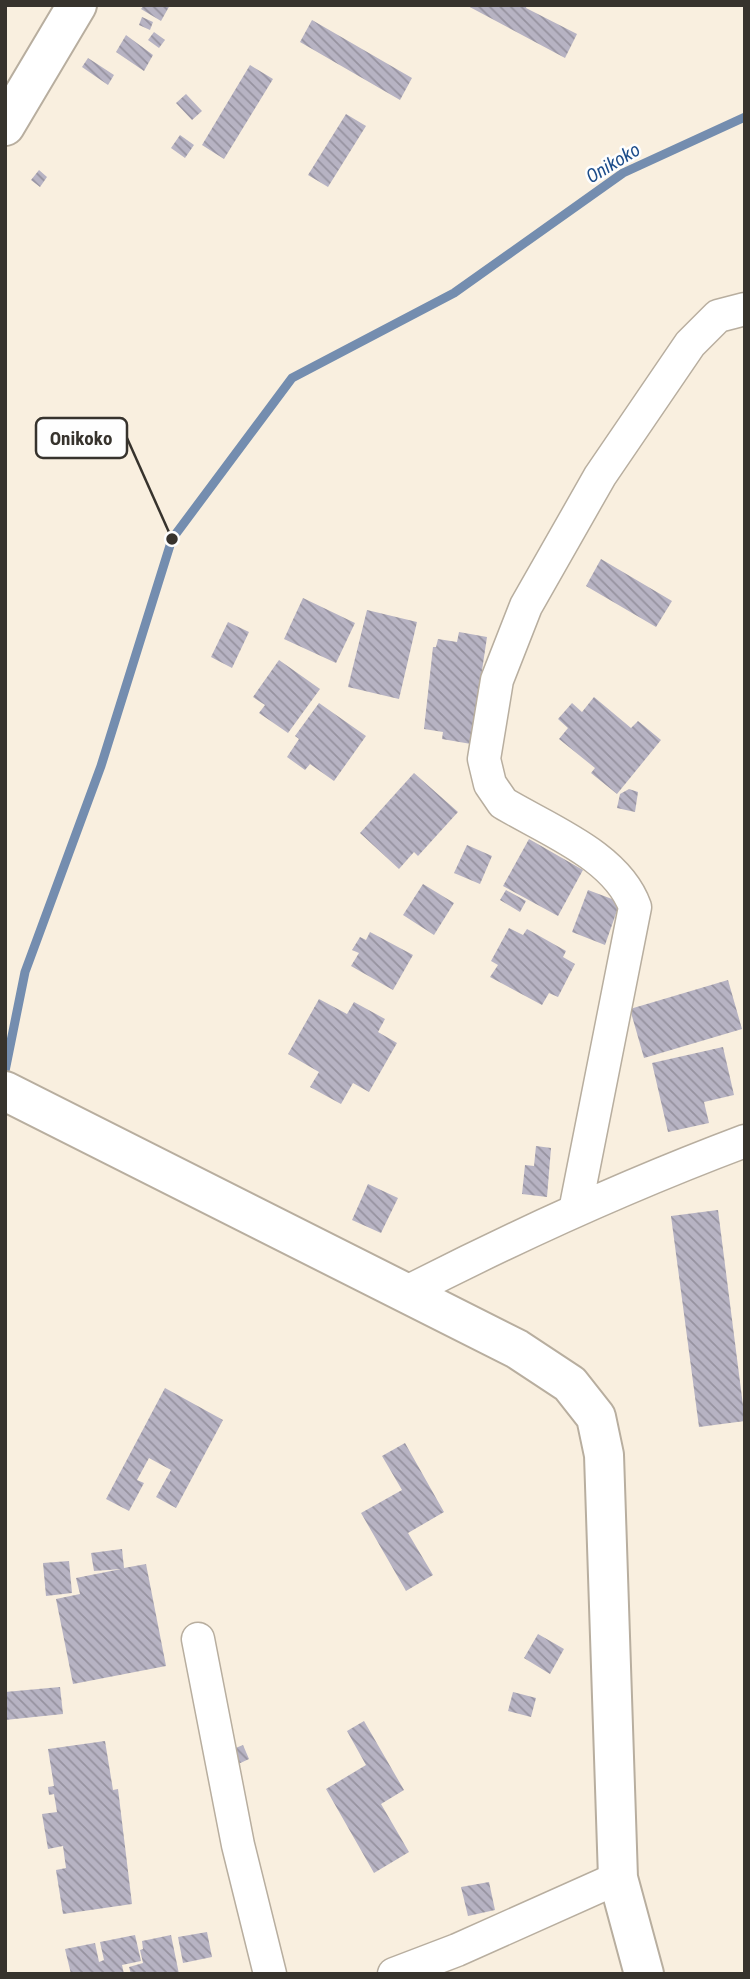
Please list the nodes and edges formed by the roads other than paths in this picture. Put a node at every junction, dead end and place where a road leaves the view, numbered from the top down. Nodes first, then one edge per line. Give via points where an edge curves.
1 (77, 5) edge
2 (5, 125) edge
3 (745, 309) edge
4 (5, 1091) edge
5 (745, 1141) edge
6 (575, 1211) junction
7 (405, 1293) junction
8 (198, 1639) dead end
9 (618, 1878) junction
10 (270, 1974) edge
11 (394, 1974) edge
12 (645, 1974) edge

1 - 2 main road
3 - 6 street via 718,316 690,344 608,465 526,606 498,680 484,759 494,791 503,803 602,861 624,882 635,906
4 - 7 main road
5 - 6 street
6 - 7 street
7 - 9 main road via 517,1349 570,1384 596,1417 604,1455
8 - 10 street via 238,1845
9 - 11 street
9 - 12 main road

